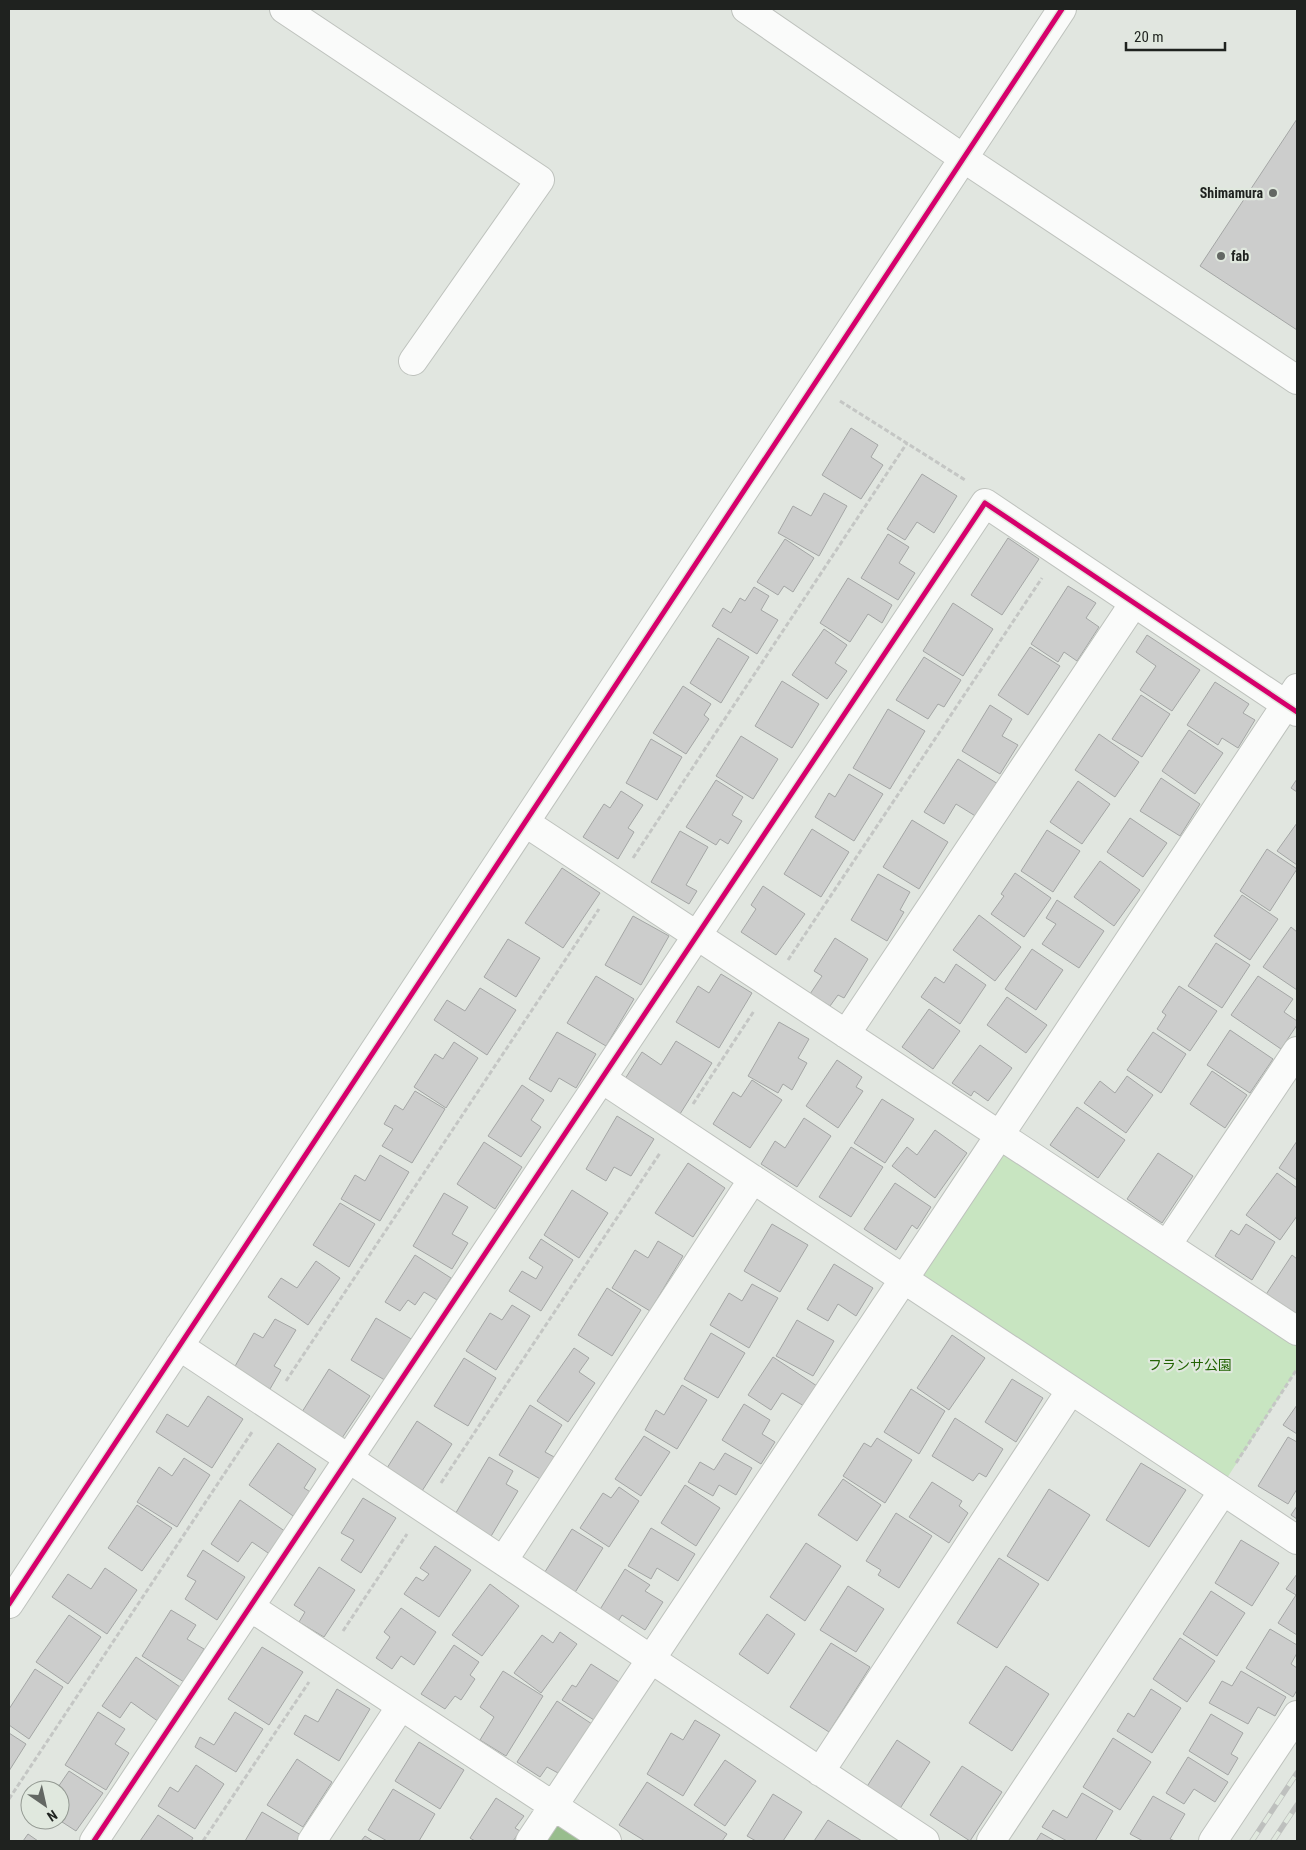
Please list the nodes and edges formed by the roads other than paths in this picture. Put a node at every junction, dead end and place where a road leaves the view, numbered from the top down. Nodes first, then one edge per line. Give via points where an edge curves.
1 (284, 9) edge
2 (746, 9) edge
3 (1062, 9) edge
4 (963, 158) junction
5 (413, 361) dead end
6 (1297, 380) edge
7 (1134, 603) junction
8 (1294, 701) edge
9 (526, 823) junction
10 (697, 935) junction
11 (846, 1034) junction
12 (1297, 1051) edge
13 (602, 1078) junction
14 (1000, 1135) junction
15 (753, 1179) junction
16 (1167, 1245) junction
17 (904, 1279) junction
18 (1297, 1331) edge
19 (179, 1346) junction
20 (1071, 1390) junction
21 (348, 1459) junction
22 (1222, 1490) junction
23 (1297, 1540) edge
24 (503, 1561) junction
25 (9, 1604) edge
26 (250, 1607) junction
27 (651, 1659) junction
28 (401, 1706) junction
29 (1297, 1715) edge
30 (820, 1772) junction
31 (553, 1806) junction
32 (94, 1841) edge
33 (312, 1841) edge
34 (530, 1841) edge
35 (606, 1841) edge
36 (925, 1841) edge
37 (991, 1841) edge
38 (1213, 1841) edge

1 - 5 street via 540,180
2 - 4 street
3 - 4 street
4 - 6 street
4 - 9 street
7 - 8 street
7 - 10 street via 985,503
7 - 11 street
8 - 14 street
9 - 10 street
9 - 19 street
10 - 11 street
10 - 13 street
11 - 14 street
12 - 16 street
13 - 15 street
13 - 21 street
14 - 16 street
14 - 17 street
15 - 17 street
15 - 24 street
16 - 18 street
17 - 20 street
17 - 27 street
19 - 21 street
19 - 25 street
20 - 22 street
20 - 30 street
21 - 24 street
21 - 26 street
22 - 23 street
22 - 37 street
24 - 27 street
26 - 28 street
26 - 32 street
27 - 30 street
27 - 31 street
28 - 31 street
28 - 33 street
29 - 38 street
30 - 36 street
31 - 34 street
31 - 35 street

